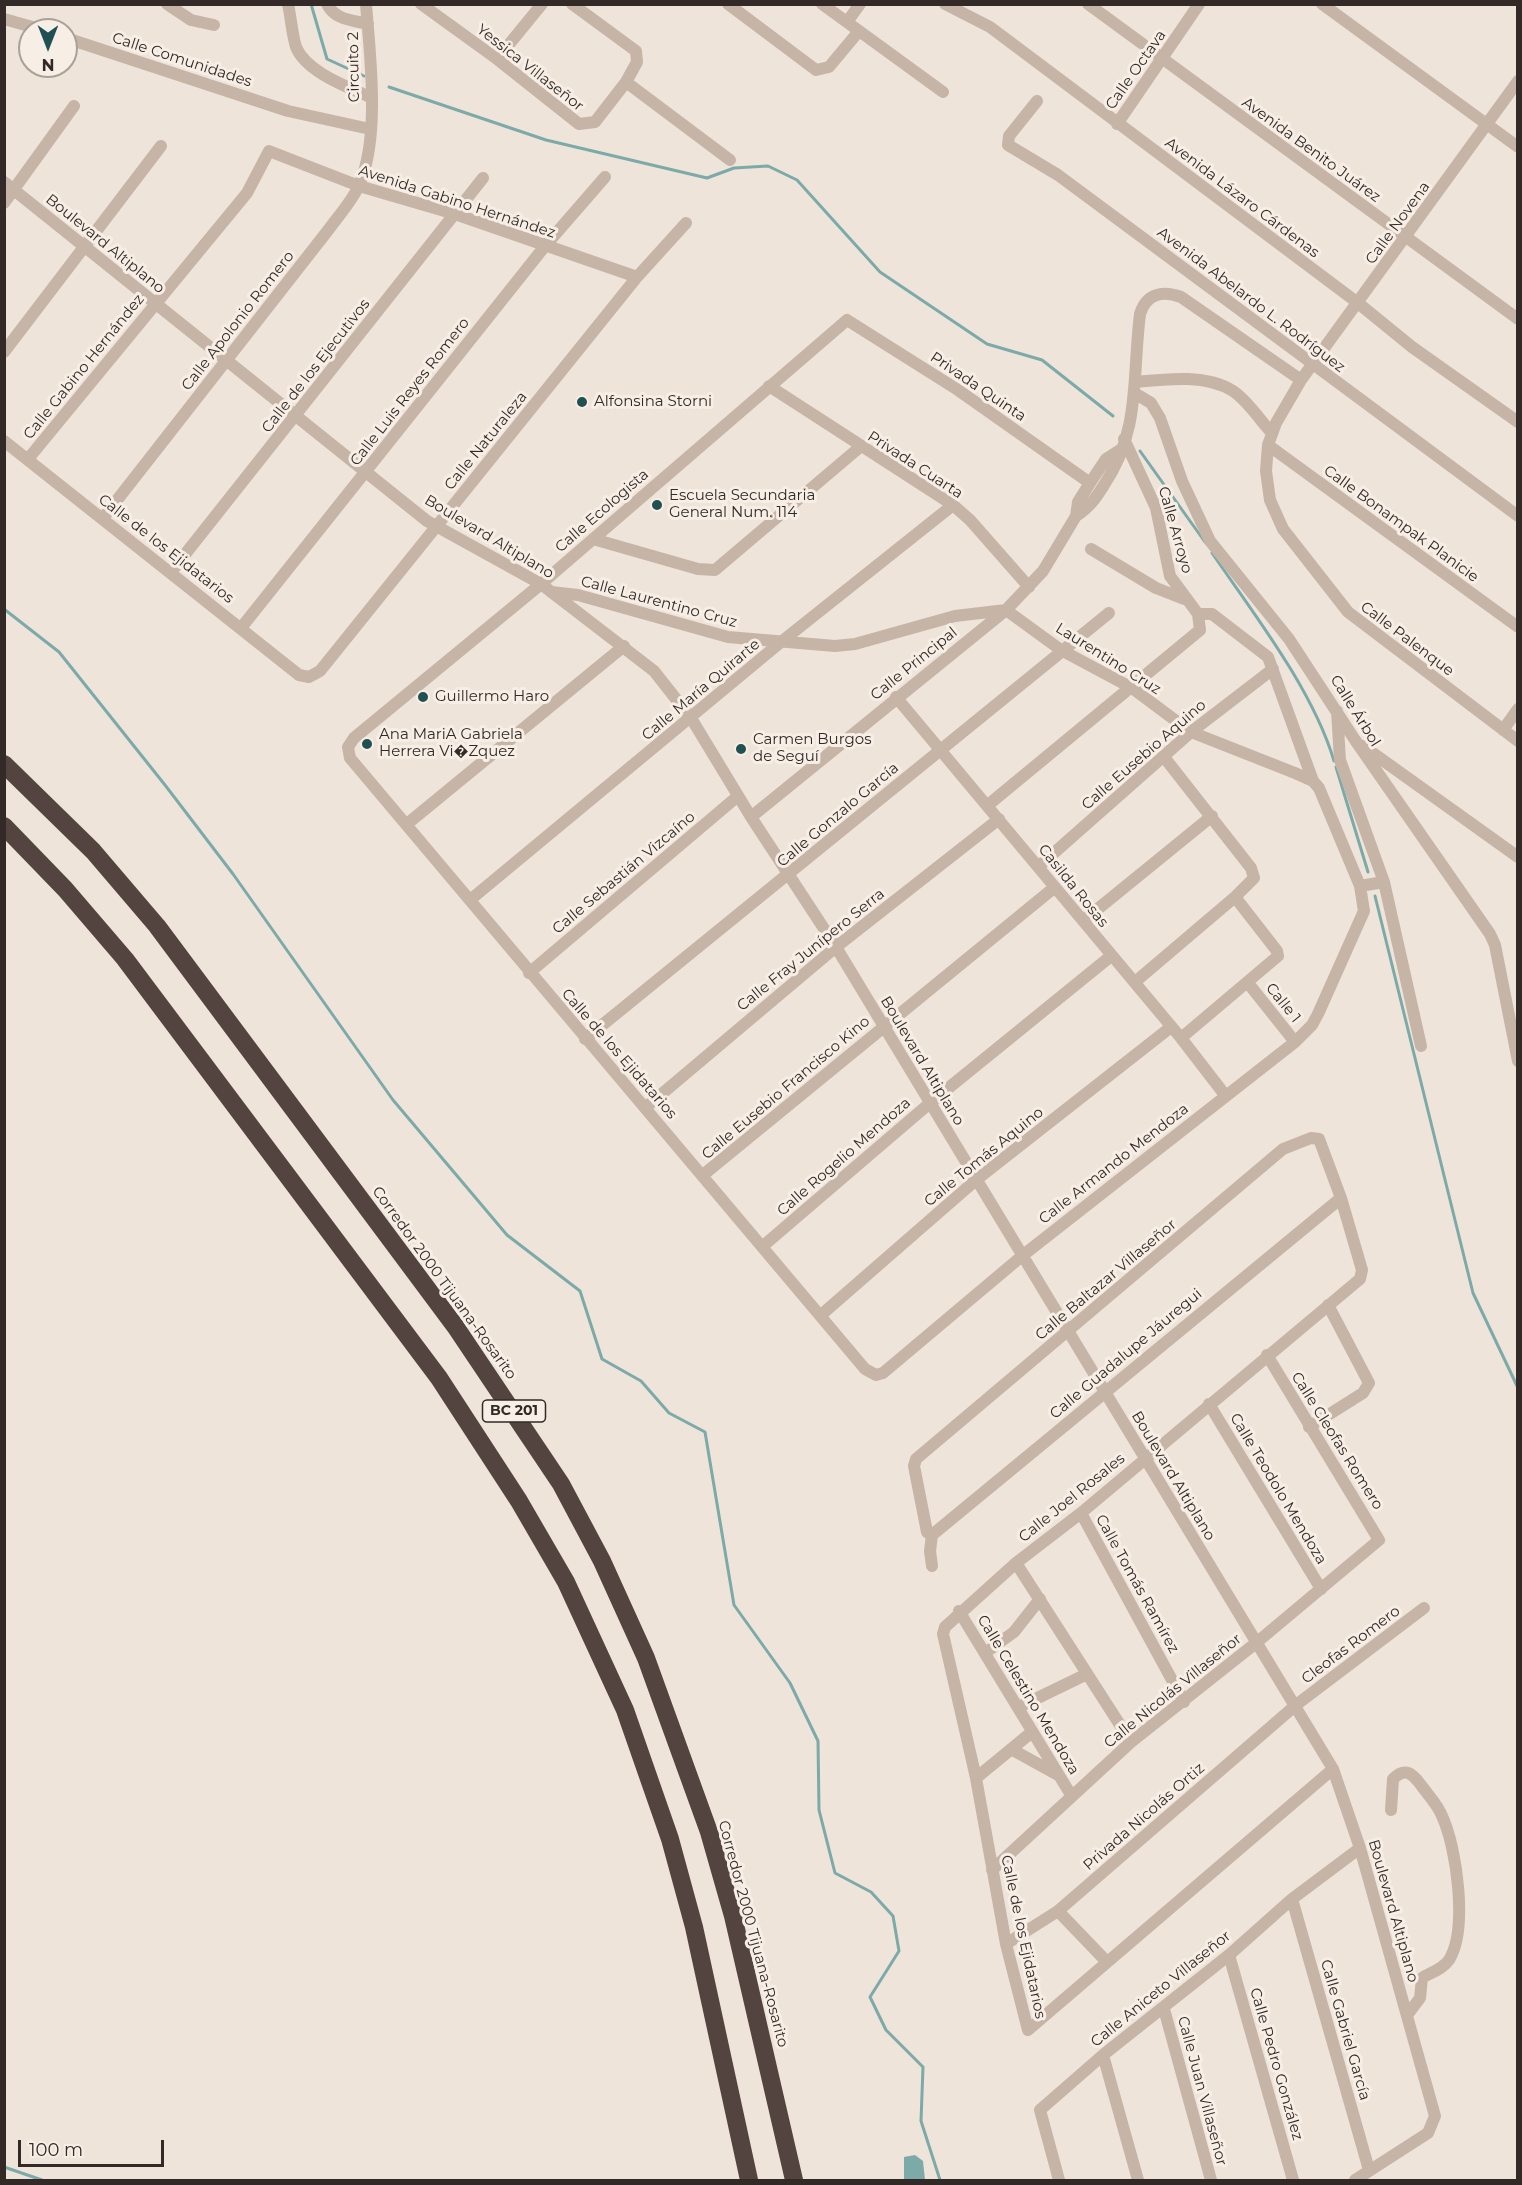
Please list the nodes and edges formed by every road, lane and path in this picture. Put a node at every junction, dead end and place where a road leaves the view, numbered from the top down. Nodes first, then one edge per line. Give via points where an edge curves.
1 (167, 4) edge
2 (288, 4) edge
3 (366, 4) edge
4 (421, 4) edge
5 (542, 4) edge
6 (572, 4) edge
7 (728, 4) edge
8 (822, 4) edge
9 (860, 4) edge
10 (945, 4) edge
11 (1088, 4) edge
12 (1199, 4) edge
13 (1322, 4) edge
14 (329, 8) edge
15 (848, 22) junction
16 (368, 24) junction
17 (214, 25) dead end
18 (859, 31) junction
19 (78, 42) edge
20 (497, 59) junction
21 (1162, 59) junction
22 (1518, 81) edge
23 (626, 82) junction
24 (943, 92) dead end
25 (370, 97) junction
26 (1037, 101) dead end
27 (74, 106) dead end
28 (1117, 124) junction
29 (1487, 124) junction
30 (370, 129) junction
31 (161, 146) dead end
32 (1518, 147) edge
33 (270, 151) joint
34 (730, 160) dead end
35 (605, 177) dead end
36 (483, 178) dead end
37 (4, 182) edge
38 (359, 186) junction
39 (14, 191) junction
40 (4, 203) edge
41 (455, 214) junction
42 (686, 223) dead end
43 (1406, 238) junction
44 (545, 246) junction
45 (84, 248) junction
46 (637, 277) junction
47 (155, 303) junction
48 (1358, 303) junction
49 (1518, 319) edge
50 (847, 320) joint
51 (4, 352) edge
52 (225, 361) junction
53 (1313, 365) junction
54 (1301, 380) junction
55 (769, 386) junction
56 (1136, 388) junction
57 (295, 417) junction
58 (1518, 423) edge
59 (1271, 432) junction
60 (4, 441) edge
61 (1122, 445) junction
62 (1268, 445) junction
63 (860, 447) junction
64 (28, 459) junction
65 (366, 473) junction
66 (1090, 483) junction
67 (953, 506) junction
68 (1076, 516) junction
69 (1518, 516) edge
70 (103, 518) junction
71 (436, 527) junction
72 (593, 539) junction
73 (1091, 549) dead end
74 (171, 572) junction
75 (1029, 587) junction
76 (546, 588) junction
77 (1185, 600) junction
78 (1006, 610) junction
79 (1109, 614) dead end
80 (1199, 620) junction
81 (1518, 627) edge
82 (241, 628) junction
83 (781, 642) junction
84 (624, 646) junction
85 (1061, 650) junction
86 (1273, 669) junction
87 (309, 677) joint
88 (1132, 688) junction
89 (896, 697) junction
90 (1518, 709) edge
91 (1337, 710) junction
92 (691, 718) junction
93 (1503, 730) junction
94 (1191, 732) junction
95 (1355, 740) junction
96 (1518, 741) edge
97 (348, 747) joint
98 (940, 749) junction
99 (1164, 756) junction
100 (4, 764) edge
101 (1313, 781) junction
102 (738, 796) junction
103 (988, 805) junction
104 (1212, 816) junction
105 (750, 817) junction
106 (999, 819) junction
107 (407, 824) junction
108 (4, 826) edge
109 (1518, 857) edge
110 (1038, 867) junction
111 (789, 875) junction
112 (1384, 882) junction
113 (1360, 886) junction
114 (1055, 888) junction
115 (1236, 897) junction
116 (470, 900) junction
117 (1083, 921) junction
118 (836, 947) junction
119 (1111, 956) junction
120 (529, 973) junction
121 (1135, 982) junction
122 (1248, 983) junction
123 (883, 1026) junction
124 (1172, 1027) junction
125 (1181, 1038) junction
126 (585, 1039) junction
127 (1295, 1042) junction
128 (1421, 1046) dead end
129 (1518, 1061) edge
130 (1225, 1095) junction
131 (930, 1103) junction
132 (645, 1108) junction
133 (703, 1176) junction
134 (976, 1180) junction
135 (1341, 1198) junction
136 (763, 1246) junction
137 (1022, 1256) junction
138 (1328, 1305) junction
139 (820, 1315) junction
140 (1068, 1332) junction
141 (1267, 1355) junction
142 (876, 1375) joint
143 (1104, 1391) junction
144 (1209, 1404) junction
145 (1309, 1426) junction
146 (1146, 1457) junction
147 (1081, 1513) junction
148 (932, 1535) junction
149 (1378, 1542) joint
150 (1016, 1563) junction
151 (932, 1566) dead end
152 (1321, 1588) junction
153 (1040, 1599) junction
154 (1424, 1608) dead end
155 (959, 1611) junction
156 (943, 1634) joint
157 (1256, 1643) junction
158 (985, 1653) junction
159 (1087, 1674) junction
160 (1184, 1702) junction
161 (1296, 1705) junction
162 (1018, 1707) junction
163 (1032, 1732) junction
164 (1131, 1742) junction
165 (1011, 1749) junction
166 (1333, 1769) junction
167 (1059, 1776) junction
168 (976, 1778) junction
169 (1071, 1795) junction
170 (1391, 1810) dead end
171 (1359, 1848) junction
172 (992, 1870) junction
173 (1292, 1899) junction
174 (1058, 1911) junction
175 (1006, 1944) junction
176 (1229, 1955) junction
177 (1106, 1961) junction
178 (1164, 2009) junction
179 (1408, 2014) junction
180 (1103, 2055) junction
181 (1369, 2170) junction
182 (749, 2181) edge
183 (794, 2181) edge
184 (1059, 2181) edge
185 (1138, 2181) edge
186 (1211, 2181) edge
187 (1293, 2181) edge
188 (1355, 2181) edge

1 - 17 street via 191,20
2 - 25 street via 297,50 332,81
3 - 16 street, Circuito 2
4 - 20 street, Yessica Villaseñor
5 - 20 street
6 - 23 street via 636,51 637,62
7 - 18 street via 809,66 822,70 829,67
8 - 15 street
9 - 15 street
10 - 28 street, Avenida Lázaro Cárdenas via 981,20
11 - 21 street, Avenida Benito Juárez
12 - 21 street, Calle Octava
13 - 29 street
14 - 16 street via 339,17
15 - 18 street
16 - 25 street, Circuito 2
18 - 24 street
19 - 30 street, Calle Comunidades via 288,111
20 - 23 street, Yessica Villaseñor via 579,124 595,122
21 - 28 street, Calle Octava
21 - 43 street, Avenida Benito Juárez
22 - 29 street, Calle Novena
23 - 34 street
25 - 30 street, Circuito 2
26 - 53 street, Avenida Abelardo L. Rodríguez via 1008,136 1008,145 1058,175
27 - 39 street
28 - 48 street, Avenida Lázaro Cárdenas
29 - 32 street
29 - 43 street, Calle Novena
30 - 38 street, Calle Apolonio Romero
31 - 45 street
33 - 38 street, Avenida Gabino Hernández
33 - 47 street, Calle Gabino Hernández via 247,193
35 - 44 street, Calle Luis Reyes Romero
36 - 41 street, Calle de los Ejecutivos
37 - 39 street, Boulevard Altiplano
38 - 41 street, Avenida Gabino Hernández
38 - 52 street, Calle Apolonio Romero
39 - 40 street
39 - 45 street, Boulevard Altiplano
41 - 44 street, Avenida Gabino Hernández
41 - 57 street, Calle de los Ejecutivos
42 - 46 street, Calle Naturaleza
43 - 48 street, Calle Novena
43 - 49 street, Avenida Benito Juárez
44 - 46 street, Avenida Gabino Hernández
44 - 65 street, Calle Luis Reyes Romero
45 - 47 street, Boulevard Altiplano
45 - 51 street
46 - 71 street, Calle Naturaleza
47 - 52 street, Boulevard Altiplano
47 - 64 street, Calle Gabino Hernández
48 - 53 street, Calle Novena
48 - 58 street, Avenida Lázaro Cárdenas
50 - 55 street, Calle Ecologista
50 - 66 street, Privada Quinta via 958,390
52 - 57 street, Boulevard Altiplano
52 - 70 street, Calle Apolonio Romero
53 - 54 street, Calle Novena
53 - 69 street, Avenida Abelardo L. Rodríguez
54 - 56 street, Calle Principal via 1192,303 1170,292 1160,293 1143,304
54 - 59 street, Calle Palenque
55 - 63 street, Privada Cuarta
55 - 72 street, Calle Ecologista
56 - 59 street via 1182,379 1225,388 1234,392
56 - 61 street, Calle Principal
56 - 91 street, Calle Árbol via 1160,418 1209,541 1289,639
57 - 65 street, Boulevard Altiplano
57 - 74 street, Calle de los Ejecutivos
59 - 62 street, Calle Palenque
60 - 64 street, Calle de los Ejidatarios
61 - 66 street, Calle Principal via 1106,459
61 - 68 street, Calle Principal via 1112,474 1089,507
61 - 77 street, Calle Arroyo via 1155,508 1170,576
62 - 81 street, Calle Bonampak Planicie
62 - 93 street, Calle Palenque via 1266,471 1275,514 1295,548 1348,612
63 - 67 street, Privada Cuarta
63 - 72 street via 715,570 698,570
64 - 70 street, Calle de los Ejidatarios
65 - 71 street, Boulevard Altiplano
65 - 82 street, Calle Luis Reyes Romero
66 - 68 street, Calle Principal via 1078,502
67 - 75 street, Privada Cuarta
67 - 83 street, Calle María Quirarte
68 - 75 street, Calle Principal
70 - 74 street, Calle de los Ejidatarios
71 - 76 street, Boulevard Altiplano
71 - 87 street, Calle Naturaleza via 320,671
72 - 76 street, Calle Ecologista
73 - 77 street via 1155,588
74 - 82 street, Calle de los Ejidatarios
75 - 78 street, Calle Principal
76 - 83 street, Calle Laurentino Cruz via 728,637
76 - 84 street, Boulevard Altiplano
76 - 97 street, Calle Ecologista via 354,738
77 - 80 street, Calle Arroyo
78 - 83 street, Calle Laurentino Cruz via 955,616 845,645
78 - 85 street, Laurentino Cruz
78 - 89 street, Calle Principal
79 - 85 street, Calle Gonzalo García
80 - 86 street, Calle Armando Mendoza via 1212,614 1268,657
80 - 88 street via 1198,634
82 - 87 street, Calle de los Ejidatarios via 299,675
83 - 92 street, Calle María Quirarte
84 - 92 street, Boulevard Altiplano via 663,679
84 - 107 street
85 - 88 street, Laurentino Cruz
85 - 98 street, Calle Gonzalo García
86 - 94 street, Calle Eusebio Aquino
86 - 101 street, Calle Armando Mendoza
88 - 94 street, Laurentino Cruz
88 - 103 street
89 - 98 street, Casilda Rosas
89 - 105 street, Calle Principal
90 - 93 street
91 - 95 street, Calle Árbol
91 - 112 street via 1340,760
92 - 102 street, Boulevard Altiplano
92 - 116 street, Calle María Quirarte
93 - 96 street, Calle Palenque
94 - 99 street, Calle Eusebio Aquino
94 - 101 street, Laurentino Cruz
95 - 109 street
95 - 129 street, Calle Árbol via 1490,934
97 - 107 street, Calle de los Ejidatarios via 350,758
98 - 103 street, Casilda Rosas
98 - 111 street, Calle Gonzalo García
99 - 104 street
99 - 110 street, Calle Eusebio Aquino
100 - 183 highway, Corredor 2000 Tijuana-Rosarito / BC 201 via 93,851 157,926 455,1326 561,1484 602,1561 646,1658 705,1821 736,1927
101 - 113 street, Calle Armando Mendoza
102 - 105 street, Boulevard Altiplano
102 - 120 street, Calle Sebastián Vizcaíno
103 - 106 street, Casilda Rosas
104 - 115 street via 1254,873 1251,883
104 - 117 street
105 - 111 street, Boulevard Altiplano
106 - 110 street, Casilda Rosas
106 - 118 street, Calle Fray Junípero Serra
107 - 116 street, Calle de los Ejidatarios
108 - 182 highway, BC 201 via 126,959 439,1378 566,1582 625,1710 670,1839 694,1927
110 - 114 street, Casilda Rosas
111 - 118 street, Boulevard Altiplano
111 - 126 street, Calle Gonzalo García
112 - 113 street
112 - 128 street
113 - 127 street, Calle Armando Mendoza via 1364,911 1312,1025
114 - 117 street, Casilda Rosas
114 - 123 street, Calle Eusebio Francisco Kino
115 - 121 street
115 - 122 street via 1278,954
116 - 120 street, Calle de los Ejidatarios
117 - 119 street, Casilda Rosas
118 - 123 street, Boulevard Altiplano
118 - 132 street, Calle Fray Junípero Serra
119 - 121 street, Casilda Rosas
119 - 131 street, Calle Rogelio Mendoza
120 - 126 street, Calle de los Ejidatarios
121 - 124 street, Casilda Rosas
122 - 125 street
122 - 127 street, Calle 1
123 - 131 street, Boulevard Altiplano
123 - 133 street, Calle Eusebio Francisco Kino
124 - 125 street, Casilda Rosas
124 - 134 street, Calle Tomás Aquino
125 - 130 street, Casilda Rosas
126 - 132 street, Calle de los Ejidatarios
127 - 130 street, Calle Armando Mendoza
130 - 137 street, Calle Armando Mendoza
131 - 134 street, Boulevard Altiplano
131 - 136 street, Calle Rogelio Mendoza
132 - 133 street, Calle de los Ejidatarios
133 - 136 street, Calle de los Ejidatarios
134 - 137 street, Boulevard Altiplano
134 - 139 street, Calle Tomás Aquino
135 - 138 street, Calle Joel Rosales via 1362,1273
135 - 140 street, Calle Baltazar Villaseñor via 1319,1139 1311,1138 1283,1149
135 - 143 street, Calle Guadalupe Jáuregui
136 - 139 street, Calle de los Ejidatarios
137 - 140 street, Boulevard Altiplano
137 - 142 street, Calle Armando Mendoza via 889,1370
138 - 141 street, Calle Joel Rosales
138 - 145 street via 1369,1383 1364,1393
139 - 142 street, Calle de los Ejidatarios via 865,1369
140 - 143 street, Boulevard Altiplano
140 - 148 street, Calle Baltazar Villaseñor via 914,1462 927,1532
141 - 144 street, Calle Joel Rosales
141 - 145 street, Calle Cleofas Romero
143 - 146 street, Boulevard Altiplano
143 - 148 street, Calle Guadalupe Jáuregui
144 - 146 street, Calle Joel Rosales
144 - 152 street, Calle Teodolo Mendoza
145 - 149 street, Calle Cleofas Romero
146 - 147 street, Calle Joel Rosales
146 - 157 street, Boulevard Altiplano
147 - 150 street, Calle Joel Rosales
147 - 160 street, Calle Tomás Ramírez
148 - 151 street
149 - 152 street, Calle Nicolás Villaseñor
150 - 153 street
150 - 155 street, Calle Joel Rosales
152 - 157 street, Calle Nicolás Villaseñor
153 - 158 street via 1014,1632
153 - 159 street
154 - 161 street, Cleofas Romero
155 - 156 street, Calle Joel Rosales via 947,1622
155 - 158 street, Calle Celestino Mendoza
156 - 168 street, Calle de los Ejidatarios
157 - 160 street, Calle Nicolás Villaseñor
157 - 161 street, Boulevard Altiplano
158 - 162 street, Calle Celestino Mendoza
159 - 162 street
159 - 164 street
160 - 164 street, Calle Nicolás Villaseñor
161 - 166 street, Boulevard Altiplano
161 - 174 street, Privada Nicolás Ortiz
162 - 163 street, Calle Celestino Mendoza
163 - 165 street
163 - 167 street, Calle Celestino Mendoza
164 - 169 street, Calle Nicolás Villaseñor
165 - 167 street
165 - 168 street
166 - 171 street, Boulevard Altiplano
166 - 177 street, Calle de los Ejidatarios
167 - 169 street, Calle Celestino Mendoza
168 - 172 street, Calle de los Ejidatarios
169 - 172 street, Calle Nicolás Villaseñor
170 - 179 street via 1393,1779 1406,1771 1441,1812 1456,1879 1457,1942 1445,1965 1422,1978 1420,1998
171 - 173 street, Calle Aniceto Villaseñor
171 - 179 street, Boulevard Altiplano
172 - 175 street, Calle de los Ejidatarios
173 - 176 street, Calle Aniceto Villaseñor
173 - 181 street, Calle Gabriel García
174 - 175 street, Privada Nicolás Ortiz
174 - 177 street
175 - 177 street, Calle de los Ejidatarios via 1028,2030
176 - 178 street, Calle Aniceto Villaseñor
176 - 187 street, Calle Pedro González
178 - 180 street, Calle Aniceto Villaseñor
178 - 186 street, Calle Juan Villaseñor
179 - 181 street, Boulevard Altiplano via 1435,2116 1428,2133
180 - 184 street, Calle Aniceto Villaseñor via 1040,2110
180 - 185 street
181 - 188 street, Boulevard Altiplano

